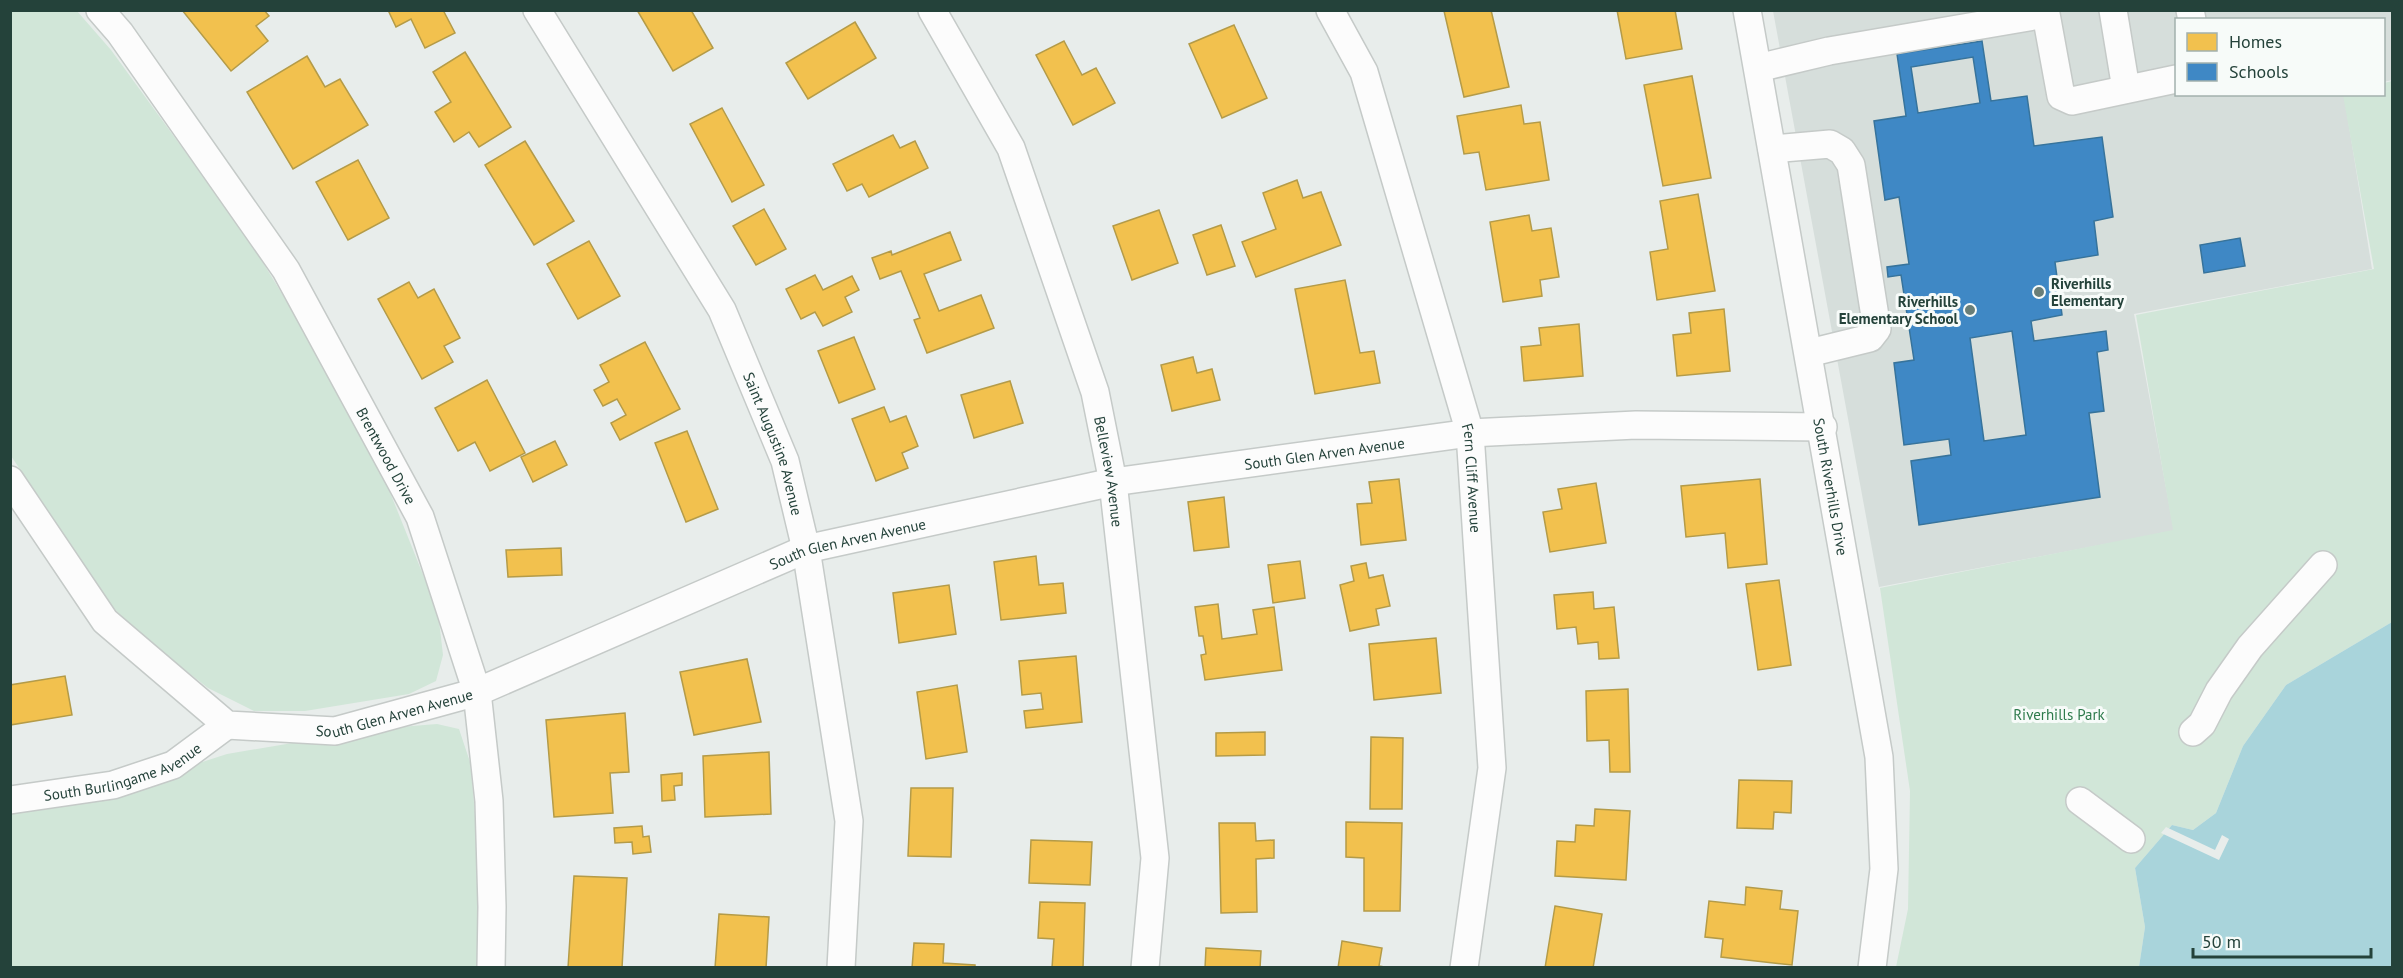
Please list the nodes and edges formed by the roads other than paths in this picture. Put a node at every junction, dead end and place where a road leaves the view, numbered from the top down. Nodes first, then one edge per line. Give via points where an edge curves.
1 (100, 10) edge
2 (537, 10) edge
3 (932, 10) edge
4 (1330, 10) edge
5 (1353, 10) edge
6 (1748, 10) edge
7 (2113, 10) edge
8 (2046, 12) edge
9 (1758, 68) junction
10 (1364, 72) junction
11 (2175, 79) edge
12 (2126, 89) junction
13 (1772, 149) junction
14 (1809, 353) junction
15 (1822, 427) junction
16 (1470, 433) junction
17 (10, 480) edge
18 (1113, 483) junction
19 (806, 549) junction
20 (2323, 565) dead end
21 (477, 692) junction
22 (227, 725) junction
23 (2193, 732) dead end
24 (10, 800) edge
25 (2080, 801) dead end
26 (2131, 839) dead end
27 (491, 968) edge
28 (841, 968) edge
29 (1145, 968) edge
30 (1464, 968) edge
31 (1872, 968) edge

1 - 21 street, Brentwood Drive via 286,270 420,517
2 - 19 street, Saint Augustine Avenue via 722,310 785,461
3 - 18 street, Belleview Avenue via 1011,148 1095,392
4 - 10 street, Fern Cliff Avenue
5 - 10 street
6 - 9 street, South Riverhills Drive
7 - 12 street
8 - 9 street via 1829,51
8 - 12 street via 2061,96 2072,101
9 - 13 street, South Riverhills Drive
10 - 16 street, Fern Cliff Avenue
11 - 12 street
13 - 14 street, South Riverhills Drive
13 - 14 street via 1830,144 1842,151 1851,165 1877,329 1870,338
14 - 15 street, South Riverhills Drive
15 - 16 street, South Glen Arven Avenue via 1636,425
15 - 31 street, South Riverhills Drive via 1879,757 1884,869
16 - 18 street, South Glen Arven Avenue
16 - 30 street, Fern Cliff Avenue via 1492,768
17 - 22 street via 105,621
18 - 19 street, South Glen Arven Avenue
18 - 29 street, Belleview Avenue via 1155,858
19 - 21 street, South Glen Arven Avenue
19 - 28 street, Saint Augustine Avenue via 849,821
20 - 23 street via 2250,647 2219,691 2202,724
21 - 22 street, South Glen Arven Avenue via 335,731
21 - 27 street, Brentwood Drive via 489,801
22 - 24 street, South Burlingame Avenue via 173,765 113,785
25 - 26 street

